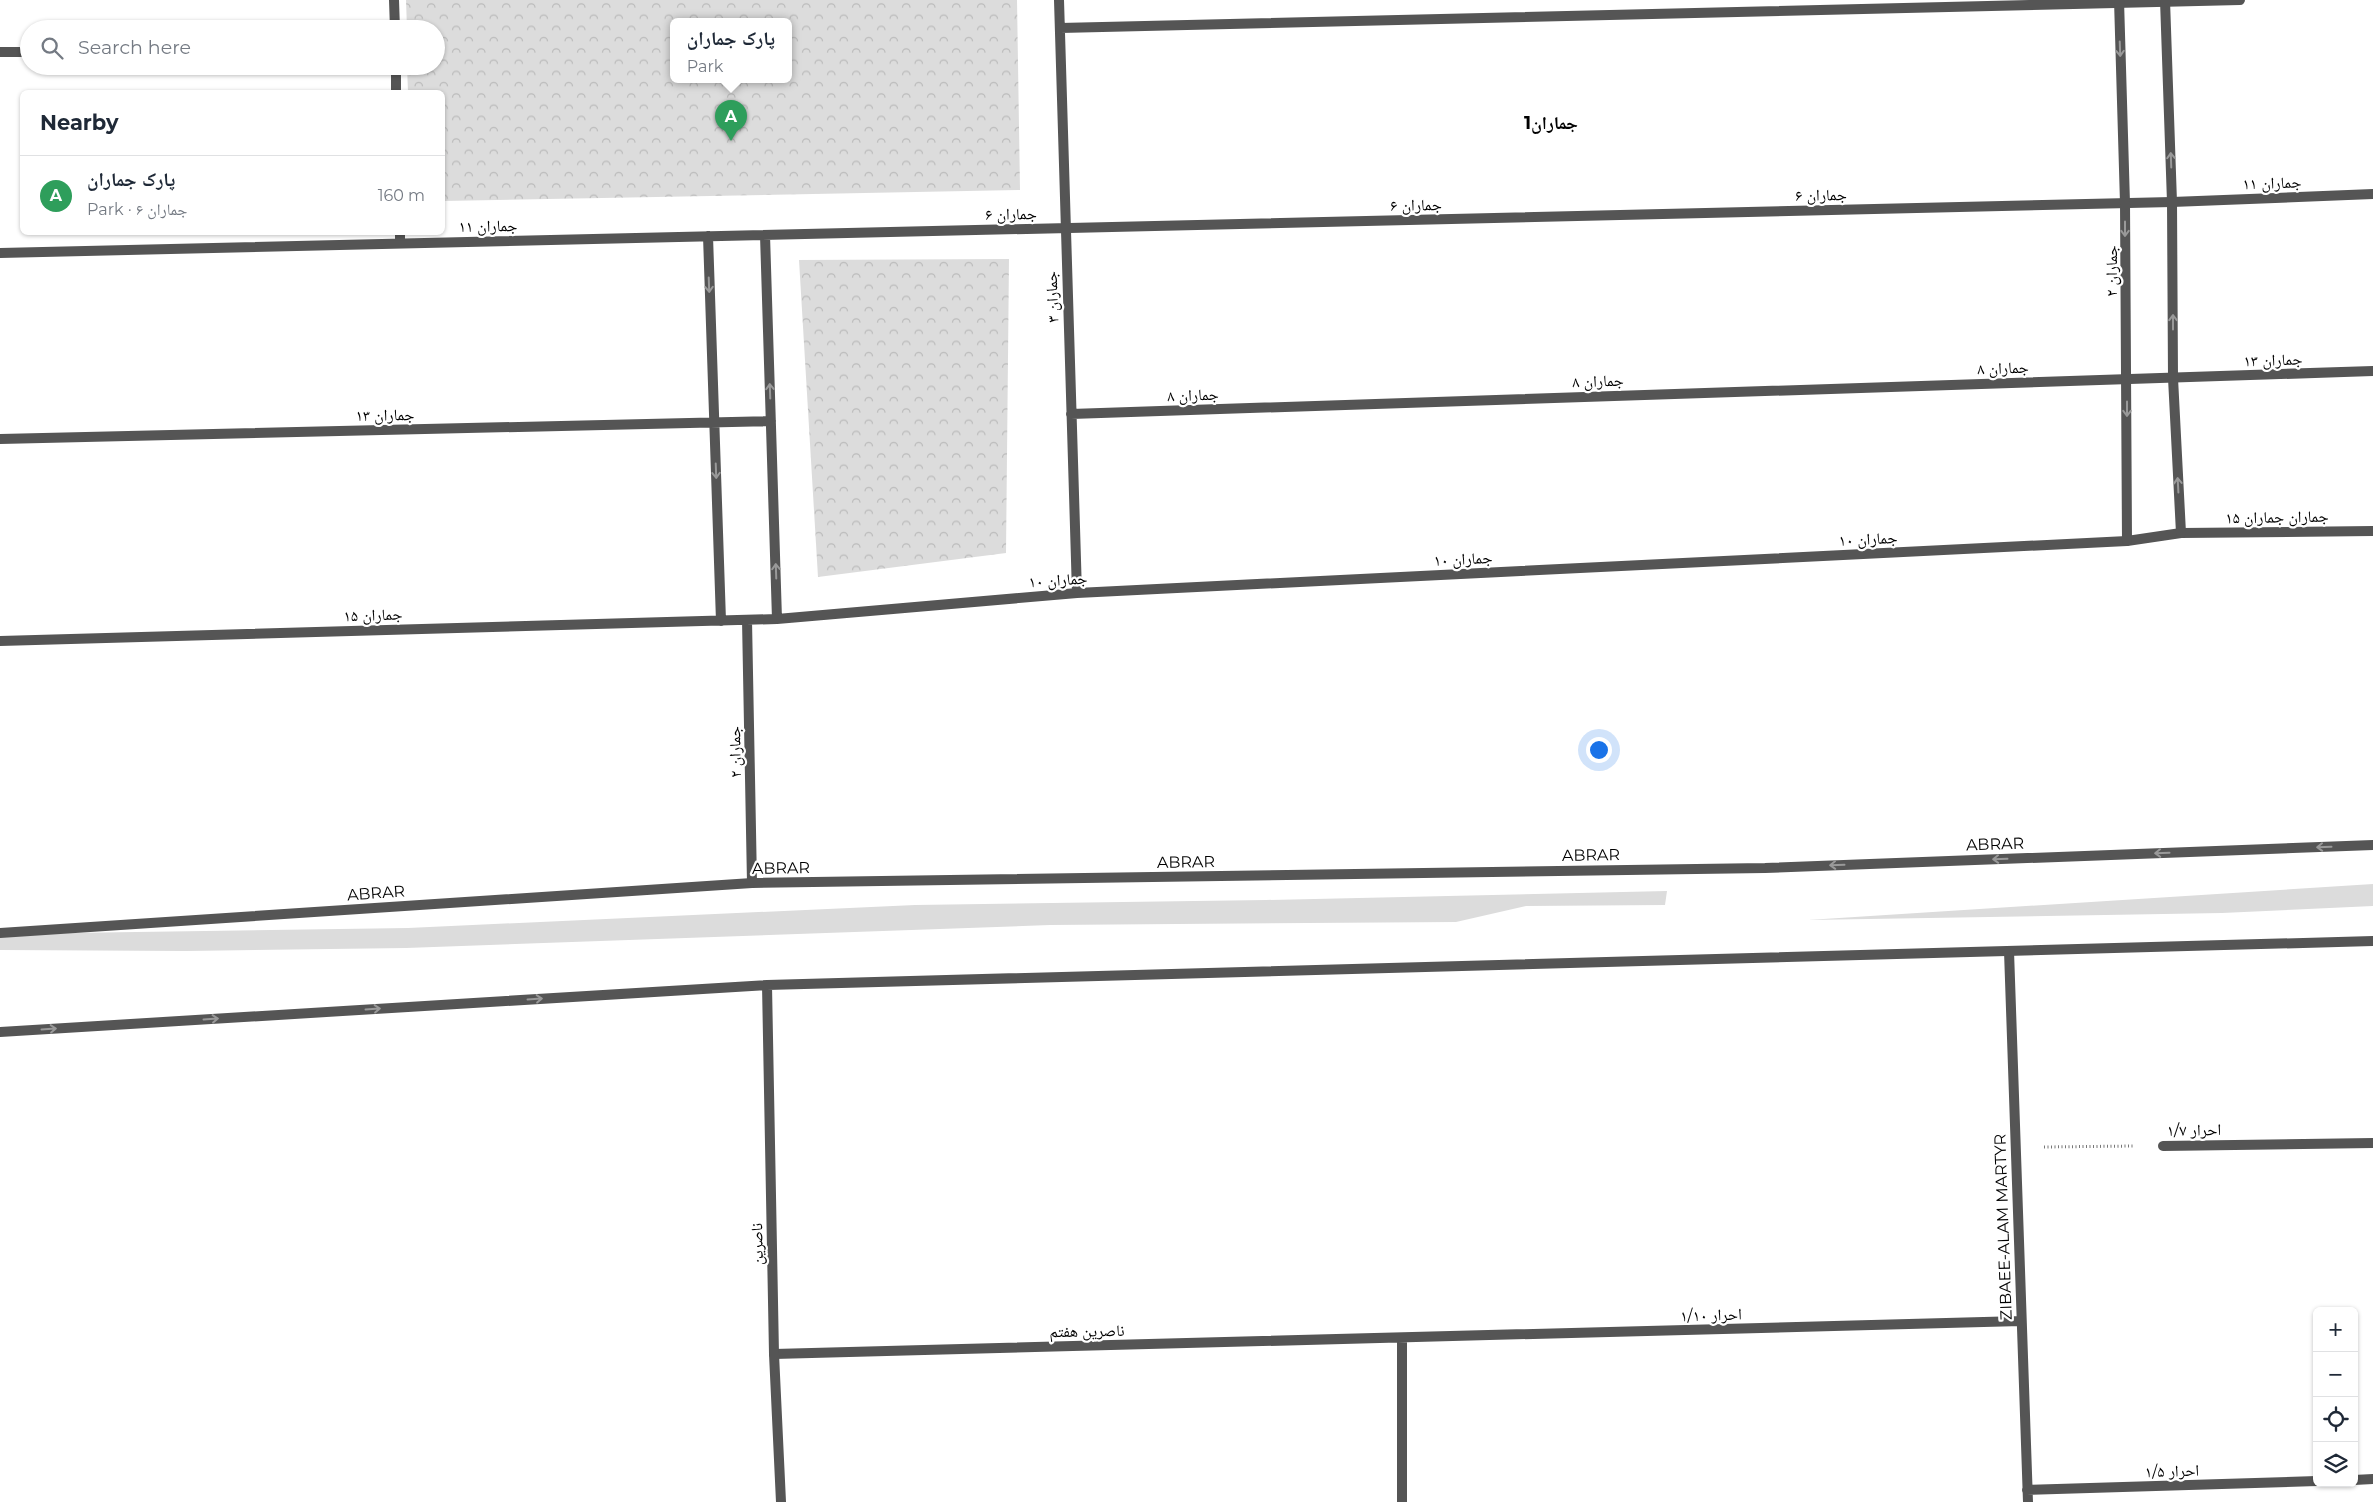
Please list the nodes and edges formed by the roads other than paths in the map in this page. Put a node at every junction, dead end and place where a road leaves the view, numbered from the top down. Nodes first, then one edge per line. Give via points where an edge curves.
1 (394, 0) edge
2 (1059, 0) edge
3 (2240, 0) edge
4 (2165, 1) edge
5 (2119, 2) edge
6 (394, 20) edge
7 (1060, 28) junction
8 (0, 52) edge
9 (20, 52) edge
10 (396, 75) edge
11 (396, 90) edge
12 (2373, 194) edge
13 (2172, 202) junction
14 (2125, 203) junction
15 (1065, 228) junction
16 (765, 234) junction
17 (400, 235) edge
18 (708, 236) junction
19 (400, 244) junction
20 (0, 253) edge
21 (2373, 371) edge
22 (2126, 378) junction
23 (2173, 378) junction
24 (1070, 414) junction
25 (771, 421) junction
26 (714, 422) junction
27 (0, 439) edge
28 (2373, 531) edge
29 (2181, 533) junction
30 (2127, 542) junction
31 (1077, 593) junction
32 (777, 619) junction
33 (747, 620) junction
34 (721, 621) junction
35 (0, 641) edge
36 (2373, 845) edge
37 (752, 883) junction
38 (0, 933) edge
39 (2373, 941) edge
40 (2009, 951) junction
41 (767, 985) junction
42 (0, 1032) edge
43 (2373, 1143) edge
44 (2163, 1146) road end
45 (2022, 1321) junction
46 (1402, 1338) junction
47 (774, 1354) junction
48 (2373, 1479) edge
49 (2358, 1480) edge
50 (2313, 1481) edge
51 (2027, 1490) junction
52 (780, 1502) edge
53 (1402, 1502) edge
54 (2028, 1502) edge

1 - 6 street
2 - 7 street, جماران ۳
3 - 4 street
4 - 5 street
13 -> 4 street
5 - 7 street
5 -> 14 street, جماران ۲
7 - 15 street, جماران ۳
8 - 9 street
10 - 11 street
12 - 13 street, جماران ۱۱
13 - 14 street, جماران ۱۱
23 -> 13 street
14 - 15 street, جماران ۶
14 -> 22 street, جماران ۲
15 - 16 street, جماران ۶
15 - 24 street, جماران ۳
16 - 18 street, جماران ۶
25 -> 16 street
17 - 19 street
18 - 19 street, جماران ۱۱
18 -> 26 street
19 - 20 street, جماران ۱۱
21 - 23 street, جماران ۱۳
22 - 23 street, جماران ۱۳
22 - 24 street, جماران ۸
22 -> 30 street, جماران ۲
29 -> 23 street
24 - 31 street, جماران ۳
25 - 26 street, جماران ۱۳
32 -> 25 street
26 - 27 street, جماران ۱۳
26 -> 34 street
28 - 29 street, جماران جماران ۱۵
29 - 30 street, جماران ۱۰
30 - 31 street, جماران ۱۰
31 - 32 street, جماران ۱۰
32 - 33 street, جماران ۱۰
33 - 34 street, جماران ۱۵
33 - 37 street, جماران ۲
34 - 35 street, جماران ۱۵
36 -> 37 street, ABRAR via 1765,868
37 - 38 street, ABRAR
39 - 40 street
40 - 41 street
40 - 45 street, ZIBAEE-ALAM MARTYR
42 -> 41 street
41 - 47 street, ناصرین
43 - 44 street, ۱/۷ احرار
45 - 46 street, ۱/۱۰ احرار
45 - 51 street, ZIBAEE-ALAM MARTYR
46 - 47 street, ناصرین هفتم
46 - 53 street
47 - 52 street, ناصرین
48 - 49 street
50 - 51 street, ۱/۵ احرار
51 - 54 street, ZIBAEE-ALAM MARTYR

